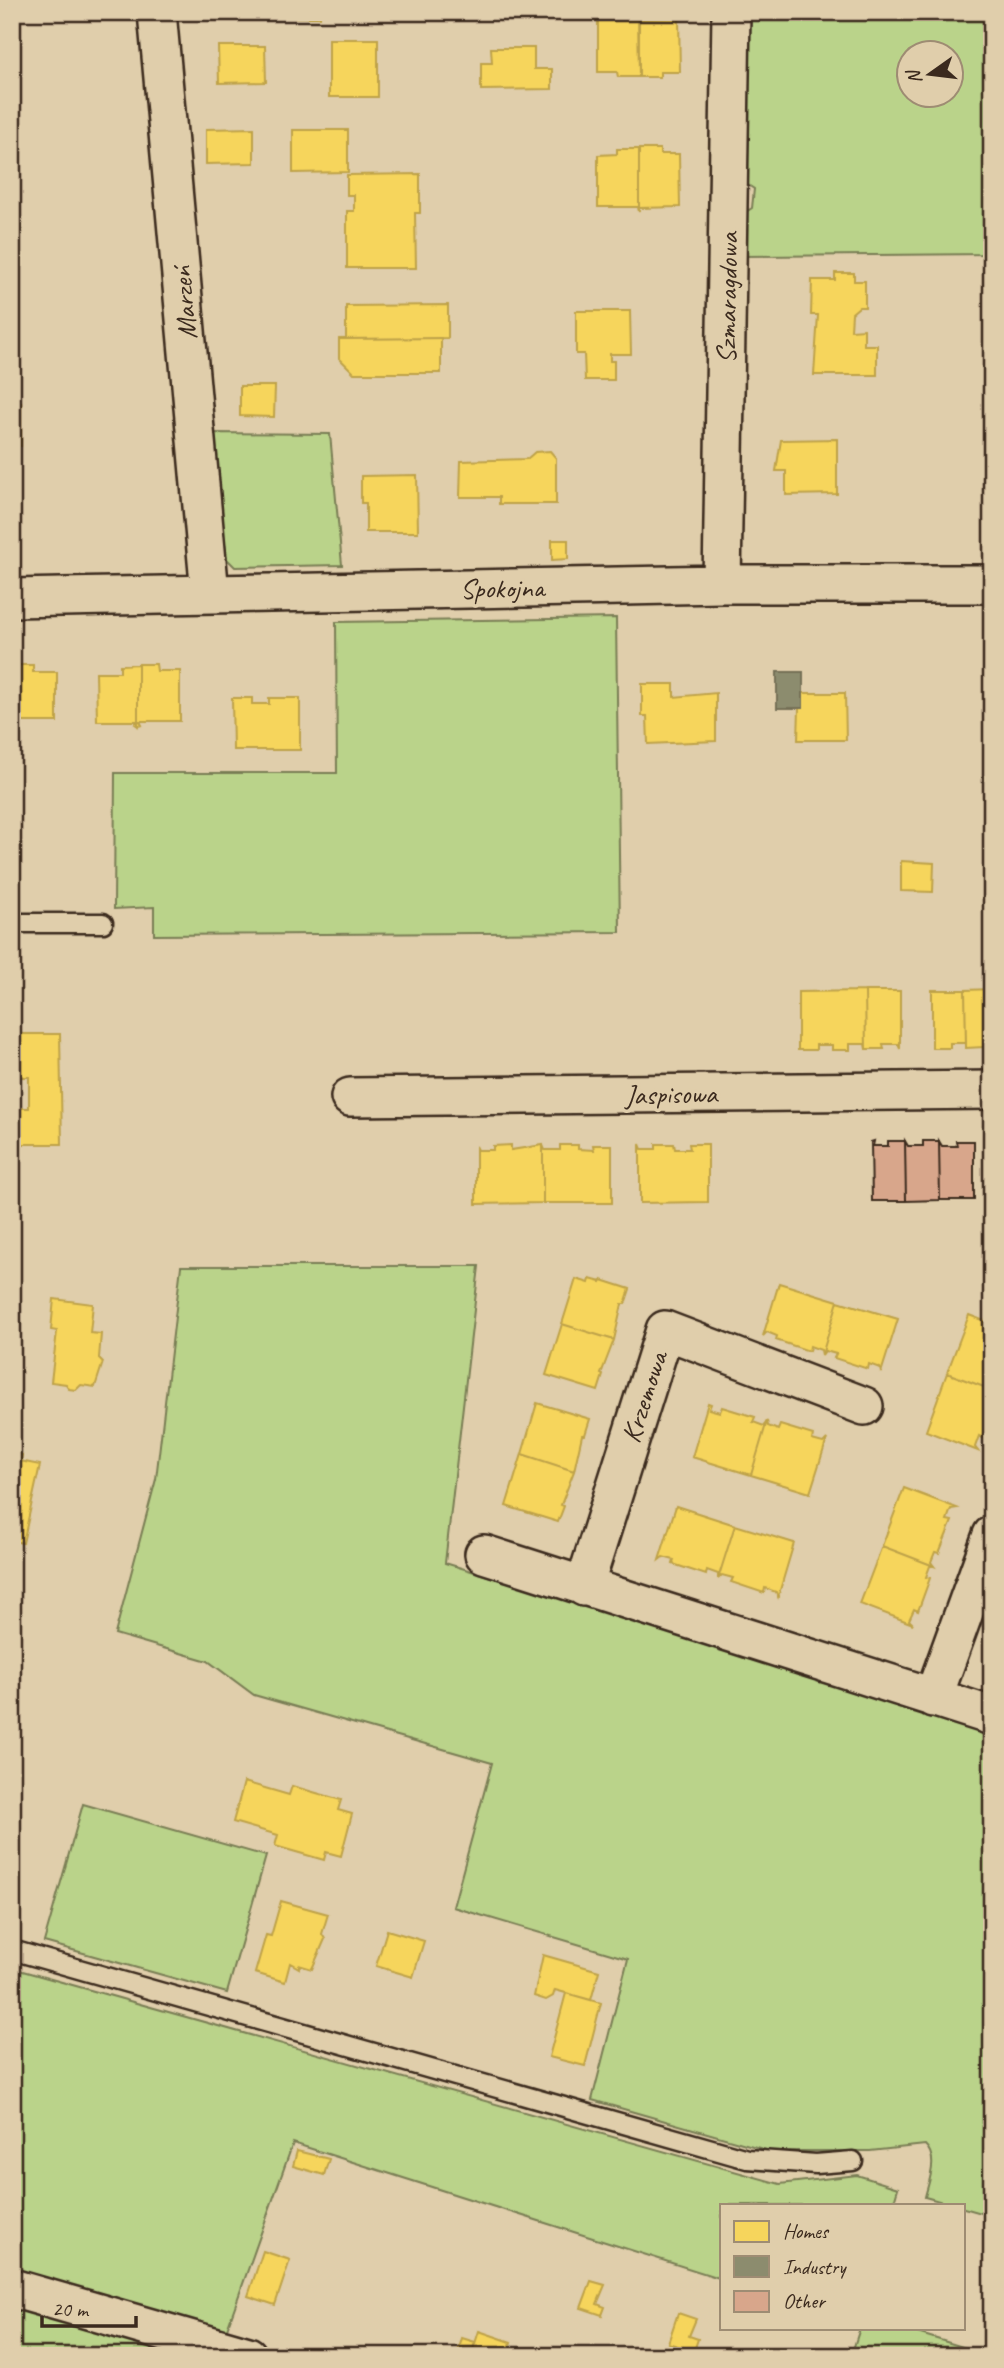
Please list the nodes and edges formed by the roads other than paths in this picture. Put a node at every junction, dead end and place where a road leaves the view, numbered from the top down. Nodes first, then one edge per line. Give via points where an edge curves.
1 (157, 12) edge
2 (731, 12) edge
3 (722, 584) junction
4 (992, 584) edge
5 (210, 594) junction
6 (12, 598) edge
7 (12, 923) edge
8 (103, 923) dead end
9 (992, 1090) edge
10 (350, 1097) dead end
11 (864, 1406) dead end
12 (992, 1535) edge
13 (484, 1554) dead end
14 (584, 1587) junction
15 (933, 1698) junction
16 (992, 1716) edge
17 (12, 1950) edge
18 (853, 2161) dead end
19 (12, 2288) edge
20 (248, 2356) edge

1 - 5 street, Marzeń
2 - 3 street, Szmaragdowa
3 - 4 street, Spokojna
3 - 5 street, Spokojna
5 - 6 street, Spokojna
7 - 8 lane
9 - 10 street, Jaspisowa
11 - 14 street, Krzemowa via 665,1330
12 - 15 street
13 - 14 street
14 - 15 street
15 - 16 street
17 - 18 lane via 747,2158 816,2164
19 - 20 street

